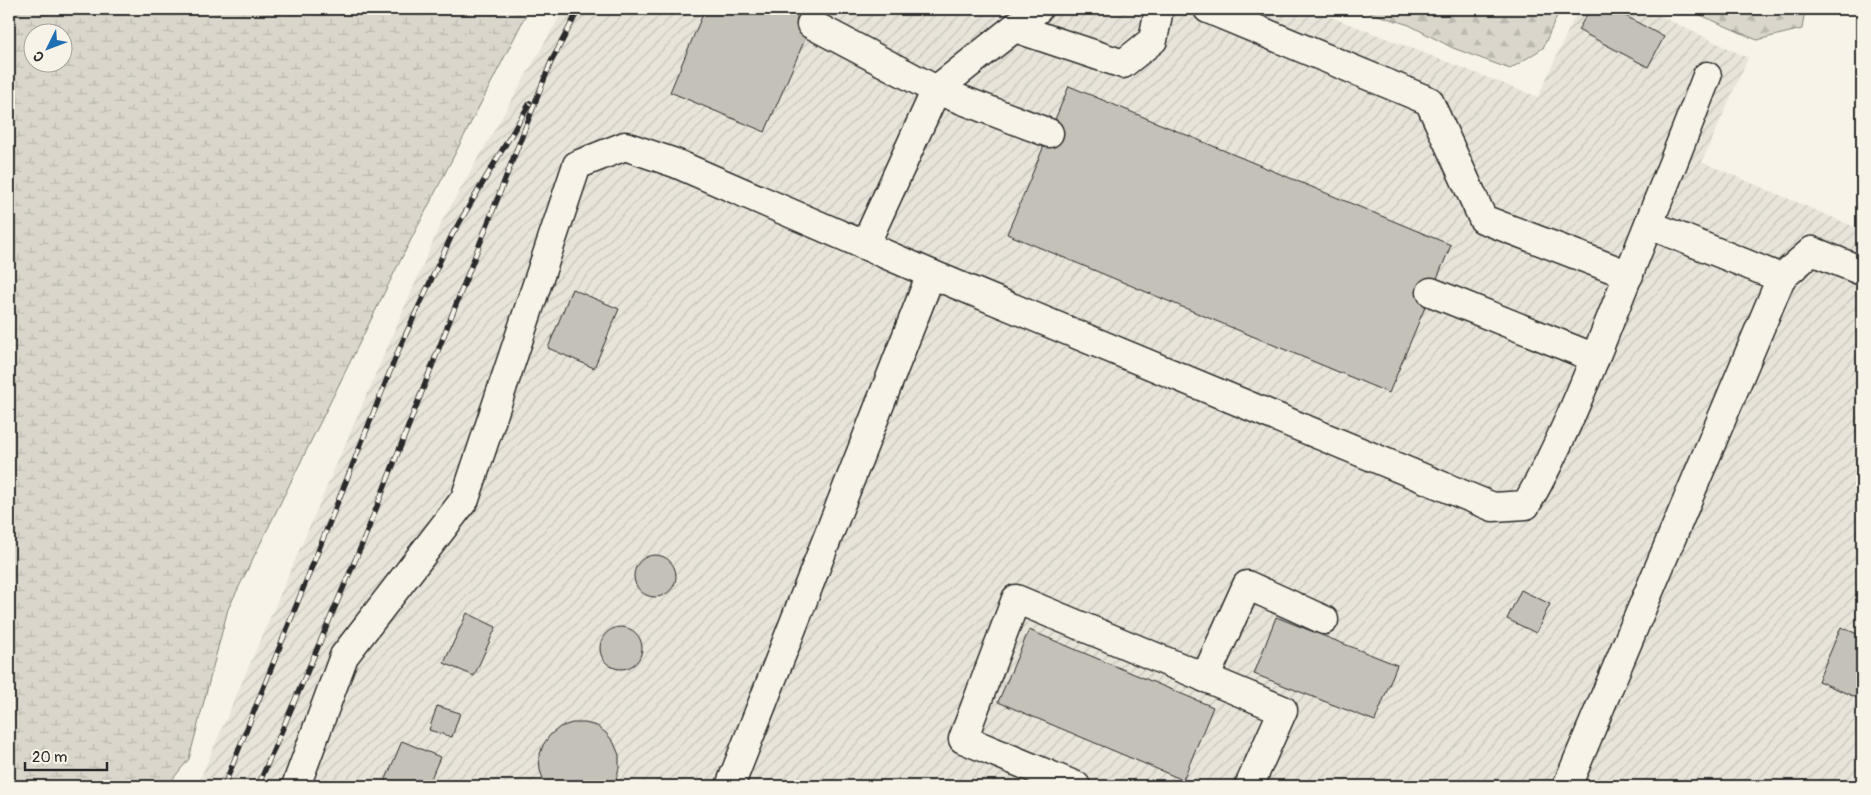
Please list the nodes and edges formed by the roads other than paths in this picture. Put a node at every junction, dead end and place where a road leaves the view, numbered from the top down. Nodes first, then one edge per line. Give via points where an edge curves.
1 (1038, 9) edge
2 (1159, 9) edge
3 (1208, 9) edge
4 (812, 24) dead end
5 (1015, 28) junction
6 (1707, 76) dead end
7 (936, 90) junction
8 (1049, 133) dead end
9 (1650, 225) junction
10 (865, 245) junction
11 (1862, 272) edge
12 (931, 274) junction
13 (1629, 275) junction
14 (1781, 278) junction
15 (1431, 292) dead end
16 (1595, 358) junction
17 (1324, 620) dead end
18 (1205, 678) junction
19 (296, 786) edge
20 (730, 786) edge
21 (1076, 786) edge
22 (1249, 786) edge
23 (1567, 786) edge

1 - 5 lane
2 - 5 lane via 1153,40 1123,64
3 - 13 lane via 1429,101 1483,219
4 - 7 lane
5 - 7 lane
6 - 9 lane
7 - 8 lane
7 - 10 lane
9 - 13 lane
9 - 14 lane
10 - 12 lane
10 - 19 lane via 675,163 625,146 577,165 466,499 344,656
11 - 14 lane via 1812,251
12 - 16 lane via 1492,507 1526,505 1541,479
12 - 20 lane
13 - 16 lane
14 - 23 lane
15 - 16 lane
17 - 18 lane via 1247,585
18 - 21 lane via 1016,599 963,740
18 - 22 lane via 1283,710

